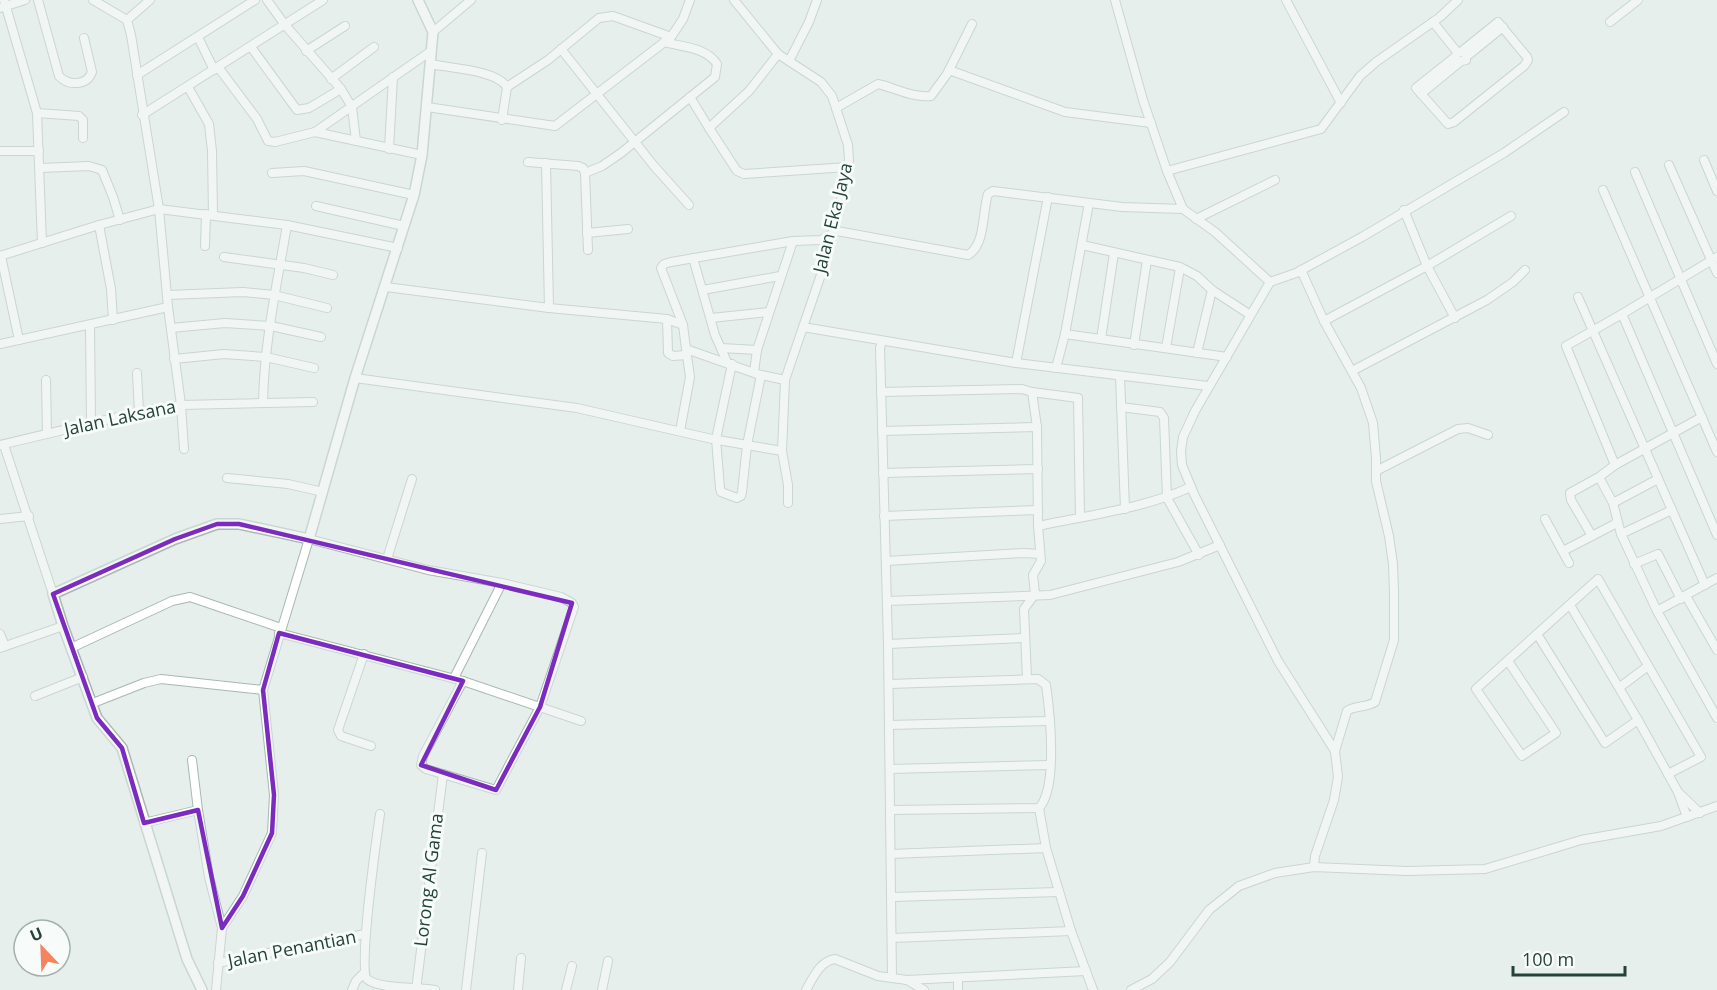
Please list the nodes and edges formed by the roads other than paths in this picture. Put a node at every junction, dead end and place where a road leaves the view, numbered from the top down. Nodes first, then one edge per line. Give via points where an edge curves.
1 (25, 0) edge
2 (38, 0) edge
3 (93, 0) edge
4 (150, 0) edge
5 (255, 0) edge
6 (267, 0) edge
7 (323, 0) edge
8 (418, 0) edge
9 (471, 0) edge
10 (690, 0) edge
11 (734, 0) edge
12 (817, 0) edge
13 (1115, 0) edge
14 (1287, 0) edge
15 (1458, 0) edge
16 (1638, 0) edge
17 (4, 4) edge
18 (127, 20) junction
19 (1433, 22) junction
20 (1610, 22) dead end
21 (972, 24) dead end
22 (285, 25) junction
23 (345, 26) dead end
24 (433, 33) junction
25 (198, 37) junction
26 (84, 38) dead end
27 (668, 40) junction
28 (251, 46) junction
29 (374, 47) dead end
30 (561, 49) junction
31 (306, 51) junction
32 (431, 51) junction
33 (778, 54) junction
34 (1460, 56) junction
35 (789, 61) junction
36 (430, 64) junction
37 (216, 68) junction
38 (949, 70) junction
39 (137, 75) junction
40 (393, 78) junction
41 (331, 79) junction
42 (188, 87) junction
43 (507, 87) junction
44 (341, 89) junction
45 (596, 94) junction
46 (690, 97) junction
47 (1341, 102) junction
48 (352, 107) junction
49 (427, 107) junction
50 (836, 108) junction
51 (1564, 112) dead end
52 (37, 113) junction
53 (142, 115) junction
54 (502, 120) junction
55 (1150, 123) junction
56 (709, 128) junction
57 (315, 132) junction
58 (83, 138) dead end
59 (356, 141) junction
60 (635, 141) junction
61 (389, 149) junction
62 (0, 151) edge
63 (39, 151) junction
64 (422, 155) junction
65 (1704, 160) dead end
66 (528, 162) dead end
67 (546, 163) junction
68 (1669, 165) dead end
69 (848, 167) junction
70 (40, 168) junction
71 (1167, 171) junction
72 (1635, 172) dead end
73 (273, 173) dead end
74 (585, 173) junction
75 (1275, 180) dead end
76 (1603, 190) dead end
77 (1717, 190) edge
78 (414, 195) junction
79 (1047, 197) junction
80 (1089, 203) junction
81 (689, 205) dead end
82 (316, 206) dead end
83 (159, 209) junction
84 (1183, 209) junction
85 (1404, 210) junction
86 (210, 215) junction
87 (1511, 216) dead end
88 (1196, 219) junction
89 (120, 220) junction
90 (99, 225) junction
91 (287, 225) junction
92 (404, 226) junction
93 (628, 229) dead end
94 (833, 232) junction
95 (587, 233) junction
96 (793, 241) junction
97 (42, 243) junction
98 (1082, 245) junction
99 (205, 246) dead end
100 (398, 248) junction
101 (588, 250) dead end
102 (1114, 253) junction
103 (1, 256) edge
104 (224, 257) dead end
105 (693, 258) junction
106 (1714, 259) edge
107 (1147, 260) junction
108 (280, 265) junction
109 (1428, 266) junction
110 (1180, 268) junction
111 (1301, 270) junction
112 (1525, 270) dead end
113 (1717, 273) edge
114 (333, 275) dead end
115 (780, 276) junction
116 (1680, 278) junction
117 (1270, 282) junction
118 (386, 286) junction
119 (703, 290) junction
120 (1212, 290) junction
121 (168, 295) junction
122 (274, 295) junction
123 (1650, 296) junction
124 (1578, 297) dead end
125 (168, 307) junction
126 (327, 308) dead end
127 (549, 308) junction
128 (769, 312) junction
129 (1249, 314) junction
130 (1622, 314) junction
131 (711, 318) junction
132 (1455, 318) junction
133 (667, 319) junction
134 (113, 320) junction
135 (1324, 321) junction
136 (90, 325) junction
137 (683, 325) junction
138 (271, 326) junction
139 (803, 327) junction
140 (171, 328) junction
141 (1593, 330) junction
142 (1065, 334) junction
143 (321, 337) dead end
144 (1101, 339) junction
145 (19, 340) junction
146 (882, 341) junction
147 (0, 344) edge
148 (1134, 345) junction
149 (721, 348) junction
150 (1166, 348) junction
151 (757, 350) junction
152 (686, 352) junction
153 (1197, 353) junction
154 (266, 357) junction
155 (1227, 357) junction
156 (174, 359) junction
157 (729, 363) junction
158 (1016, 363) junction
159 (1717, 364) edge
160 (314, 368) dead end
161 (1056, 368) junction
162 (1352, 371) junction
163 (137, 373) dead end
164 (757, 373) junction
165 (1120, 376) junction
166 (355, 378) junction
167 (46, 380) dead end
168 (785, 380) junction
169 (1208, 386) junction
170 (881, 392) junction
171 (1032, 392) junction
172 (313, 402) dead end
173 (263, 403) junction
174 (181, 405) junction
175 (1121, 407) junction
176 (139, 412) junction
177 (1702, 417) junction
178 (91, 423) junction
179 (1037, 427) junction
180 (680, 431) junction
181 (882, 431) junction
182 (1672, 433) junction
183 (46, 434) junction
184 (1488, 435) dead end
185 (716, 439) junction
186 (2, 445) edge
187 (747, 445) junction
188 (1645, 448) junction
189 (184, 449) dead end
190 (782, 451) junction
191 (1717, 452) edge
192 (1615, 465) junction
193 (1038, 469) junction
194 (1376, 471) junction
195 (883, 473) junction
196 (1599, 477) junction
197 (227, 478) dead end
198 (412, 479) dead end
199 (1659, 479) junction
200 (1191, 487) junction
201 (323, 492) junction
202 (1167, 498) junction
203 (788, 503) dead end
204 (1614, 503) junction
205 (1125, 509) junction
206 (1038, 510) junction
207 (1672, 510) junction
208 (28, 516) junction
209 (884, 516) junction
210 (1080, 517) junction
211 (0, 519) edge
212 (1545, 519) dead end
213 (1617, 521) junction
214 (1038, 526) junction
215 (1621, 534) junction
216 (1717, 535) edge
217 (1592, 536) junction
218 (309, 539) junction
219 (1220, 545) junction
220 (1563, 551) junction
221 (1040, 554) junction
222 (1198, 555) junction
223 (387, 559) junction
224 (886, 561) junction
225 (1569, 563) dead end
226 (1634, 564) junction
227 (1716, 580) edge
228 (502, 583) junction
229 (1705, 585) junction
230 (53, 594) junction
231 (1033, 597) junction
232 (1684, 597) junction
233 (887, 602) junction
234 (1570, 605) junction
235 (1657, 611) junction
236 (63, 626) junction
237 (280, 631) junction
238 (0, 634) edge
239 (1537, 634) junction
240 (1024, 638) junction
241 (888, 644) junction
242 (3, 647) edge
243 (71, 648) junction
244 (1717, 650) edge
245 (364, 654) junction
246 (1508, 661) junction
247 (1648, 666) junction
248 (83, 677) junction
249 (454, 678) junction
250 (1027, 678) junction
251 (464, 681) junction
252 (889, 684) junction
253 (1620, 687) junction
254 (263, 690) junction
255 (35, 696) dead end
256 (93, 703) junction
257 (540, 706) junction
258 (1717, 718) edge
259 (1638, 720) junction
260 (581, 721) dead end
261 (1050, 721) junction
262 (889, 725) junction
263 (371, 746) dead end
264 (1335, 751) junction
265 (192, 760) dead end
266 (1050, 765) junction
267 (890, 769) junction
268 (443, 774) junction
269 (1668, 774) junction
270 (1678, 792) junction
271 (1717, 806) edge
272 (1039, 808) junction
273 (198, 810) junction
274 (890, 810) junction
275 (1700, 813) junction
276 (380, 814) dead end
277 (1687, 817) junction
278 (144, 823) junction
279 (1046, 848) junction
280 (482, 853) dead end
281 (891, 854) junction
282 (1314, 867) junction
283 (1059, 891) junction
284 (892, 897) junction
285 (222, 928) junction
286 (1071, 931) junction
287 (365, 934) junction
288 (892, 938) junction
289 (521, 958) dead end
290 (608, 961) dead end
291 (218, 963) junction
292 (572, 966) dead end
293 (1086, 971) junction
294 (363, 974) junction
295 (892, 978) junction
296 (958, 978) junction
297 (907, 980) junction
298 (416, 988) edge
299 (202, 990) edge
300 (216, 990) edge
301 (352, 990) edge
302 (435, 990) edge
303 (466, 990) edge
304 (518, 990) edge
305 (566, 990) edge
306 (602, 990) edge
307 (806, 990) edge
308 (924, 990) edge
309 (958, 990) edge
310 (1093, 990) edge
311 (1131, 990) edge

1 - 17 street
2 - 26 street via 59,76 65,82 91,77
3 - 18 street
4 - 18 street
5 - 25 street
6 - 22 street
7 - 22 street
8 - 24 street
9 - 24 street
10 - 27 street via 683,19
11 - 33 street, Jalan Eka Jaya
12 - 35 street
13 - 55 street
14 - 47 street
15 - 19 street
16 - 20 street
17 - 52 street
18 - 39 street
19 - 34 street
19 - 47 street via 1376,62
21 - 38 street
22 - 28 street
22 - 31 street
23 - 31 street
24 - 32 street
25 - 37 street
25 - 39 street
27 - 30 street via 606,15
27 - 45 street
27 - 46 street via 709,54 717,64 715,77
28 - 37 street
28 - 44 street via 297,110 309,108
29 - 41 street
30 - 43 street
30 - 45 street
31 - 41 street
32 - 36 street
32 - 40 street
33 - 35 street, Jalan Eka Jaya
33 - 56 street via 749,91
34 - 34 street via 1498,22 1527,57 1527,63 1451,124 1445,123 1416,88
35 - 50 street, Jalan Eka Jaya via 821,82
36 - 43 street via 491,76
36 - 49 street
37 - 42 street
37 - 57 street via 258,119 268,141
38 - 50 street via 931,96 903,93 878,84
38 - 55 street via 1065,112
39 - 53 street
40 - 48 street
40 - 61 street
41 - 44 street
42 - 53 street
42 - 86 street via 209,124 213,160
43 - 54 street
44 - 48 street
45 - 54 street via 555,126
45 - 60 street
46 - 56 street
46 - 60 street
47 - 71 street via 1325,125 1314,132
48 - 57 street
48 - 59 street
49 - 54 street
49 - 64 street
50 - 69 street, Jalan Eka Jaya via 848,145
51 - 85 street via 1504,153
52 - 58 street via 79,116 83,120
52 - 63 street
53 - 83 street
55 - 71 street
56 - 69 street via 737,171 744,174
57 - 59 street
59 - 61 street
60 - 74 street via 602,166
60 - 81 street
61 - 64 street
62 - 63 street
63 - 70 street
64 - 78 street
65 - 77 street
66 - 67 street
67 - 74 street via 578,166
67 - 127 street
68 - 106 street
69 - 94 street, Jalan Eka Jaya
70 - 89 street via 89,166 102,170
70 - 97 street
71 - 84 street
72 - 116 street
73 - 78 street via 304,171
74 - 95 street
75 - 88 street
76 - 123 street
78 - 92 street
79 - 80 street
79 - 94 street via 999,191 988,194 977,247 968,255
79 - 158 street
80 - 84 street
80 - 98 street
82 - 92 street
83 - 86 street
83 - 89 street
83 - 121 street
84 - 88 street
85 - 109 street
85 - 111 street
86 - 91 street
86 - 99 street
87 - 109 street
88 - 117 street
89 - 90 street
90 - 97 street
90 - 134 street
91 - 100 street
91 - 108 street
92 - 100 street
93 - 95 street
94 - 96 street via 821,240
94 - 139 street, Jalan Eka Jaya
95 - 101 street
96 - 105 street
96 - 115 street
97 - 103 street
98 - 102 street
98 - 142 street
100 - 118 street
102 - 107 street
102 - 144 street
103 - 145 street
104 - 108 street
105 - 119 street
105 - 137 street via 663,264 661,268
106 - 113 street
106 - 116 street
107 - 110 street
107 - 148 street
108 - 114 street
108 - 122 street
109 - 132 street
109 - 135 street
110 - 120 street via 1197,276
110 - 150 street
111 - 117 street
111 - 135 street
112 - 132 street via 1487,300
115 - 119 street
115 - 128 street
116 - 123 street
116 - 159 street
117 - 129 street
118 - 127 street
118 - 166 street
119 - 131 street
120 - 129 street
120 - 153 street
121 - 122 street
121 - 125 street
122 - 126 street
122 - 138 street
123 - 130 street
123 - 177 street
124 - 141 street
125 - 134 street
125 - 140 street
127 - 133 street
128 - 131 street
128 - 151 street
129 - 155 street
130 - 141 street
130 - 182 street
131 - 149 street
132 - 162 street
133 - 137 street
133 - 152 street via 668,353 673,356
134 - 136 street
135 - 162 street
136 - 145 street
136 - 178 street
137 - 152 street
138 - 140 street via 225,323
138 - 143 street
138 - 154 street
139 - 146 street
139 - 168 street, Jalan Eka Jaya
140 - 156 street
141 - 188 street
141 - 192 street via 1566,346
142 - 144 street
142 - 161 street
144 - 148 street
145 - 147 street
146 - 158 street
146 - 170 street
148 - 150 street
149 - 151 street
149 - 157 street
150 - 153 street
151 - 164 street
152 - 157 street
152 - 180 street via 690,377
153 - 155 street
154 - 156 street via 224,354
154 - 160 street
154 - 173 street
155 - 169 street
156 - 174 street
157 - 164 street
157 - 185 street
158 - 161 street
161 - 165 street
162 - 194 street via 1373,423
163 - 176 street
164 - 168 street
164 - 187 street
165 - 169 street
165 - 175 street
166 - 180 street via 577,408
166 - 201 street
167 - 183 street
168 - 190 street, Jalan Eka Jaya
169 - 200 street via 1180,451
170 - 171 street
170 - 181 street
171 - 179 street
171 - 210 street via 1078,398
172 - 173 street, Jalan Laksana
173 - 174 street, Jalan Laksana
174 - 176 street, Jalan Laksana
174 - 189 street
175 - 202 street via 1160,412 1164,418
175 - 205 street
176 - 178 street, Jalan Laksana
177 - 182 street
177 - 191 street
178 - 183 street, Jalan Laksana
179 - 181 street
179 - 193 street
180 - 185 street
181 - 195 street
182 - 188 street
182 - 216 street
183 - 186 street, Jalan Laksana
184 - 194 street via 1458,429
185 - 187 street
185 - 187 street via 721,492 737,498 742,492
186 - 208 street
187 - 190 street
188 - 192 street
188 - 199 street
190 - 203 street, Jalan Eka Jaya
192 - 196 street
193 - 195 street
193 - 206 street
194 - 264 street via 1394,564 1394,640 1375,702 1347,711
195 - 209 street
196 - 204 street
196 - 217 street via 1570,493
197 - 201 street
198 - 223 street
199 - 204 street
199 - 207 street
200 - 202 street
200 - 219 street
201 - 218 street
202 - 205 street
202 - 222 street
204 - 213 street
205 - 210 street
206 - 209 street
206 - 214 street
207 - 215 street
207 - 229 street
208 - 211 street
208 - 230 street
209 - 224 street
210 - 214 street
212 - 220 street
213 - 215 street
213 - 217 street
214 - 221 street
215 - 226 street
217 - 220 street
218 - 223 street
218 - 230 street via 239,524 217,524
218 - 237 street
219 - 222 street
219 - 264 street via 1278,661
220 - 225 street
221 - 224 street
221 - 231 street via 1040,564 1033,575
222 - 231 street
223 - 228 street
224 - 233 street
226 - 232 street via 1658,554
226 - 235 street
227 - 229 street
228 - 249 street
228 - 257 street via 561,597 574,607
229 - 232 street
230 - 236 street
231 - 233 street
231 - 240 street via 1024,609
232 - 235 street
232 - 244 street
233 - 241 street
234 - 239 street
234 - 247 street via 1598,579
234 - 253 street
235 - 258 street
236 - 242 street
236 - 243 street
237 - 243 street via 190,597 172,601
237 - 245 street via 316,644
237 - 254 street
238 - 242 street
239 - 246 street
239 - 259 street via 1605,743
240 - 241 street
240 - 250 street
241 - 252 street
243 - 248 street
245 - 249 street
245 - 263 street via 338,730 341,736
246 - 246 street via 1476,689 1522,756 1556,733
247 - 253 street
247 - 269 street via 1701,757
248 - 255 street
248 - 256 street
249 - 251 street
250 - 252 street
250 - 261 street via 1038,678 1046,685
251 - 257 street
251 - 268 street via 421,760 426,769
252 - 262 street
253 - 259 street
254 - 256 street via 161,679
254 - 285 street via 274,795 272,833 243,896
256 - 278 street via 101,723 122,748
257 - 260 street
257 - 268 street via 497,789
259 - 269 street
261 - 262 street
261 - 266 street
262 - 267 street
264 - 282 street via 1338,777 1334,800
265 - 273 street
266 - 267 street
266 - 272 street via 1047,798
267 - 274 street
268 - 298 street, Lorong Al Gama
269 - 270 street
270 - 275 street
270 - 277 street
271 - 275 street
272 - 274 street
272 - 279 street
273 - 278 street
273 - 285 street
274 - 281 street
275 - 277 street
276 - 287 street
277 - 282 street via 1661,826 1581,840 1485,868 1407,871
278 - 299 street via 187,959
279 - 281 street
279 - 283 street
280 - 303 street
281 - 284 street
282 - 311 street via 1275,873 1239,886 1209,910 1152,980
283 - 284 street
283 - 286 street
284 - 288 street
285 - 291 street
286 - 288 street
286 - 293 street
287 - 291 street, Jalan Penantian
287 - 294 street
288 - 295 street
289 - 304 street
290 - 306 street
291 - 300 street
292 - 305 street
293 - 296 street
293 - 310 street
294 - 298 street via 377,984
294 - 301 street
295 - 297 street
295 - 307 street via 835,959 822,964
296 - 297 street
296 - 309 street
297 - 308 street
298 - 302 street

